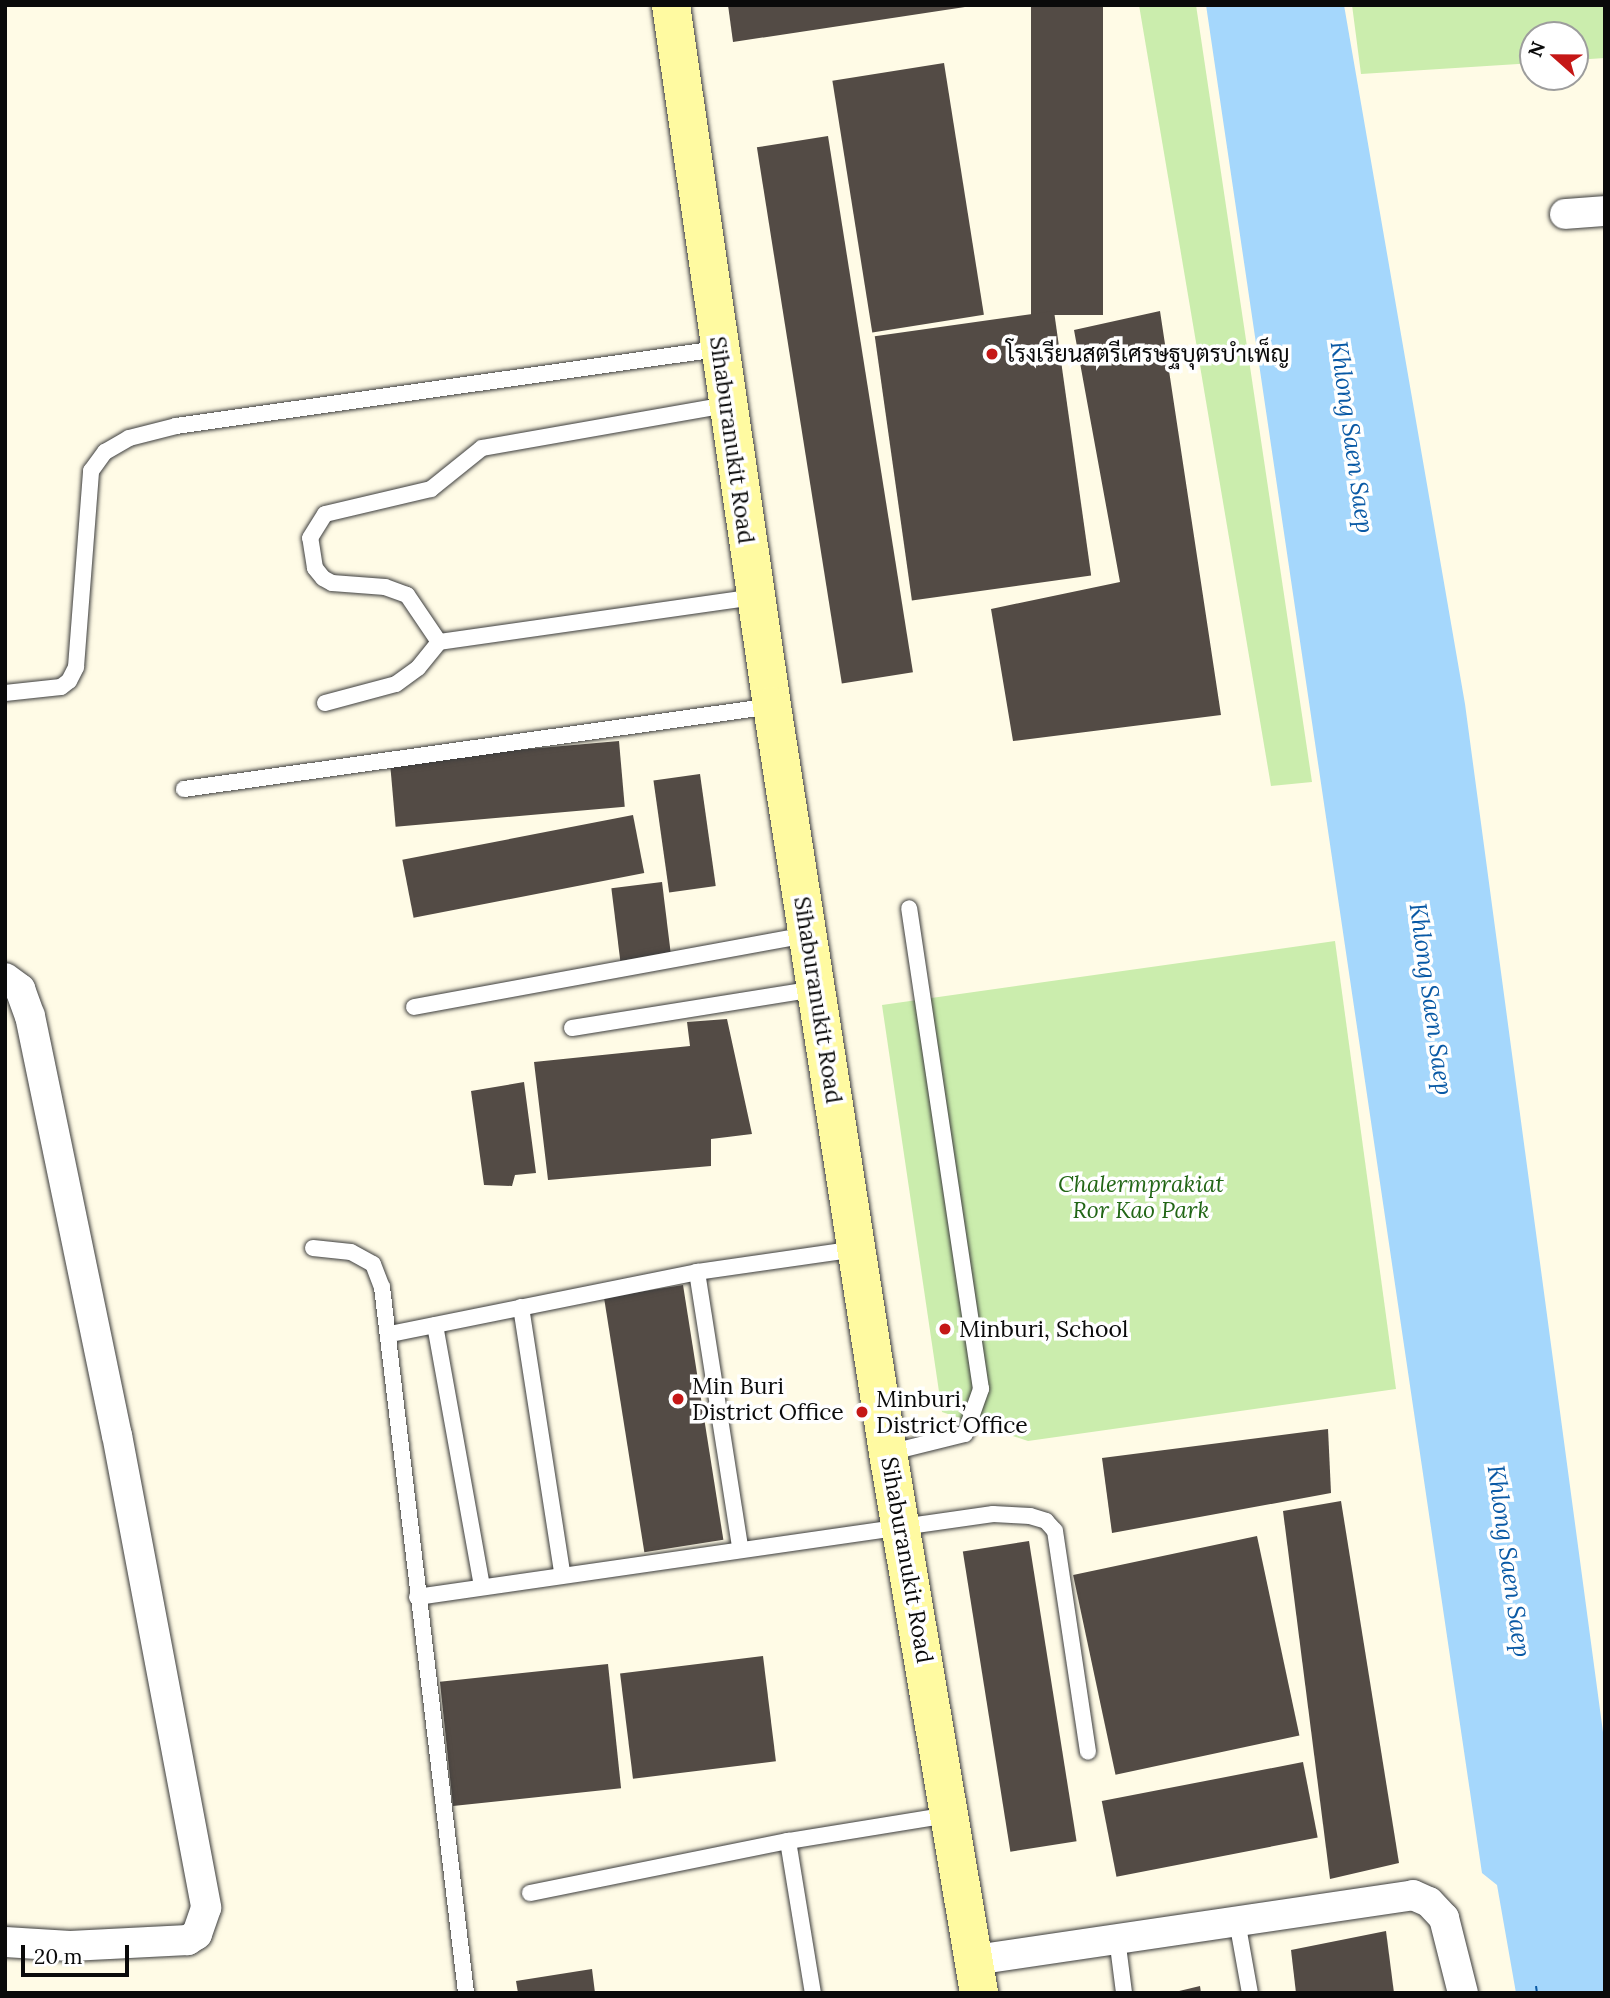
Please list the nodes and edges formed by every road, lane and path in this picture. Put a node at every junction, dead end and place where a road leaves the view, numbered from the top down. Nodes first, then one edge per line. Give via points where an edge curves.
1 (671, 5) edge
2 (1605, 211) edge
3 (1565, 214) dead end
4 (718, 349) junction
5 (726, 405) junction
6 (755, 597) junction
7 (439, 642) junction
8 (5, 693) edge
9 (325, 703) dead end
10 (772, 706) junction
11 (184, 789) dead end
12 (909, 908) dead end
13 (808, 935) junction
14 (5, 978) edge
15 (816, 989) junction
16 (414, 1007) dead end
17 (572, 1028) dead end
18 (313, 1248) dead end
19 (857, 1249) junction
20 (697, 1272) junction
21 (521, 1307) junction
22 (435, 1325) junction
23 (390, 1334) junction
24 (888, 1453) junction
25 (902, 1526) junction
26 (740, 1548) junction
27 (562, 1573) junction
28 (482, 1586) junction
29 (417, 1597) junction
30 (1088, 1752) dead end
31 (949, 1815) junction
32 (788, 1841) junction
33 (530, 1893) dead end
34 (1237, 1921) junction
35 (1116, 1938) junction
36 (5, 1942) edge
37 (977, 1976) edge
38 (466, 1993) edge
39 (813, 1993) edge
40 (1124, 1993) edge
41 (1250, 1993) edge
42 (1463, 1993) edge

1 - 4 main road, Sihaburanukit Road
2 - 3 street
4 - 5 main road, Sihaburanukit Road
4 - 8 lane via 176,426 129,438 105,452 91,471 76,667 61,687
5 - 6 main road, Sihaburanukit Road
5 - 7 lane via 482,448 431,489 325,514 310,538 315,568 323,578 385,587 407,596
6 - 7 lane
6 - 10 main road, Sihaburanukit Road
7 - 9 lane via 418,668 396,684
10 - 11 lane
10 - 13 main road, Sihaburanukit Road
12 - 24 lane via 981,1389 965,1434
13 - 15 main road, Sihaburanukit Road
13 - 16 lane
14 - 36 street via 20,989 30,1016 117,1435 206,1909 197,1934 188,1940 70,1947
15 - 17 lane
15 - 19 main road, Sihaburanukit Road
18 - 23 lane via 351,1252 373,1264
19 - 20 lane
19 - 24 main road, Sihaburanukit Road
20 - 21 lane
20 - 26 lane
21 - 22 lane
21 - 27 lane
22 - 23 lane
22 - 28 lane
23 - 29 lane
24 - 25 main road, Sihaburanukit Road
25 - 26 lane
25 - 30 lane via 1012,1514 1046,1521 1055,1531
25 - 31 main road, Sihaburanukit Road
26 - 27 lane
27 - 28 lane
28 - 29 lane
29 - 38 lane
31 - 32 lane
31 - 37 main road, Sihaburanukit Road
32 - 33 lane
32 - 39 lane
34 - 35 street
34 - 41 lane
34 - 42 street via 1413,1895 1429,1902 1444,1918
35 - 37 street
35 - 40 lane

